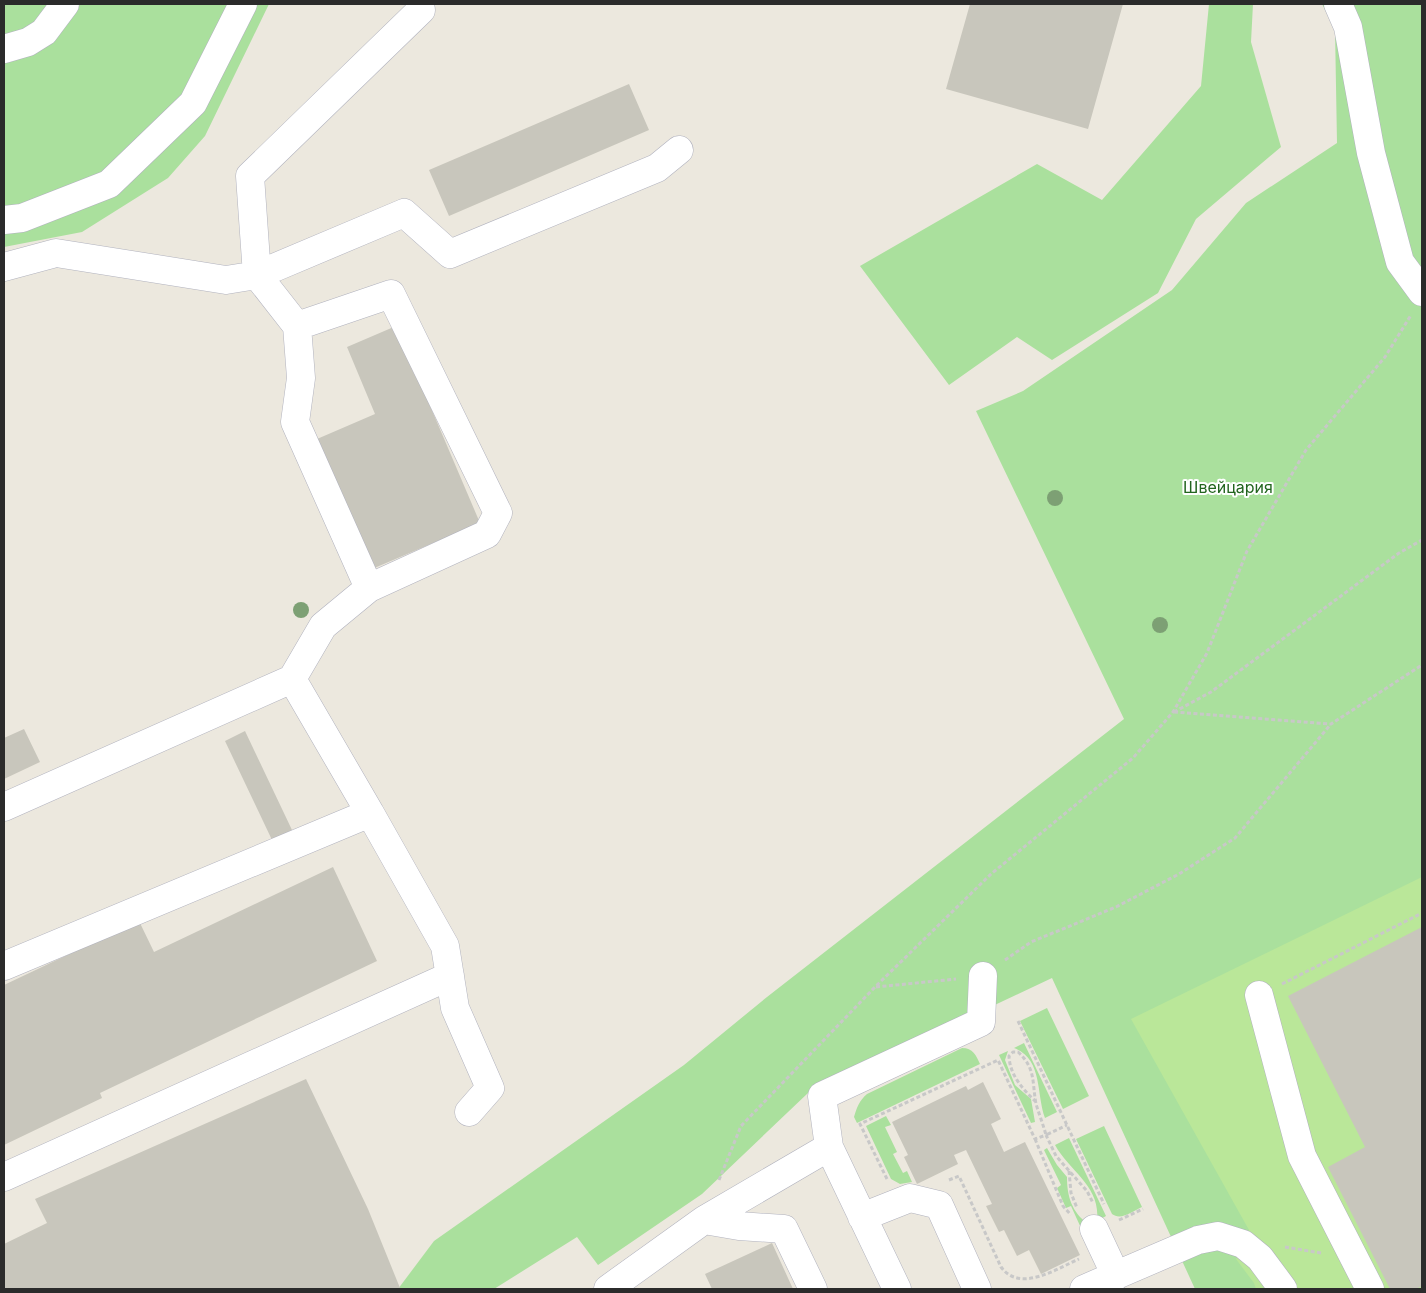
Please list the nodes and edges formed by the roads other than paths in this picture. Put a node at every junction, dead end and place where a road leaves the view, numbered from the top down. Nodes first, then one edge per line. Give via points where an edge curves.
1 (66, 4) edge
2 (243, 4) edge
3 (1338, 4) edge
4 (421, 10) dead end
5 (4, 49) edge
6 (679, 150) dead end
7 (4, 220) edge
8 (4, 267) edge
9 (257, 275) junction
10 (1418, 302) edge
11 (296, 326) junction
12 (369, 588) junction
13 (292, 678) junction
14 (4, 807) edge
15 (370, 813) junction
16 (4, 966) edge
17 (450, 976) junction
18 (983, 976) road end
19 (1259, 996) road end
20 (469, 1112) dead end
21 (828, 1147) junction
22 (4, 1177) edge
23 (1094, 1217) road end
24 (862, 1218) junction
25 (704, 1220) junction
26 (1116, 1276) junction
27 (608, 1289) edge
28 (813, 1289) edge
29 (897, 1289) edge
30 (977, 1289) edge
31 (1084, 1289) edge
32 (1283, 1289) edge
33 (1370, 1289) edge

1 - 5 street via 44,32 28,42
2 - 7 street via 193,102 110,184 22,218
3 - 10 street via 1348,27 1371,153 1400,262
4 - 9 street via 250,176
6 - 9 street via 657,168 450,254 404,213
8 - 9 street via 56,253 226,280
9 - 11 street
11 - 12 street via 300,378 295,422
11 - 12 street via 391,294 498,513 487,534
12 - 13 street via 323,626
13 - 14 street
13 - 15 street
15 - 16 street
15 - 17 street via 445,946
17 - 20 street via 455,1008 490,1088
17 - 22 street
18 - 21 street via 981,1022 822,1096
19 - 33 street via 1302,1156
21 - 24 street
21 - 25 street
23 - 26 street
24 - 29 street
24 - 30 street via 910,1198 939,1205
25 - 27 street
25 - 28 street via 784,1229
26 - 31 street
26 - 32 street via 1198,1240 1218,1236 1243,1244 1260,1258

